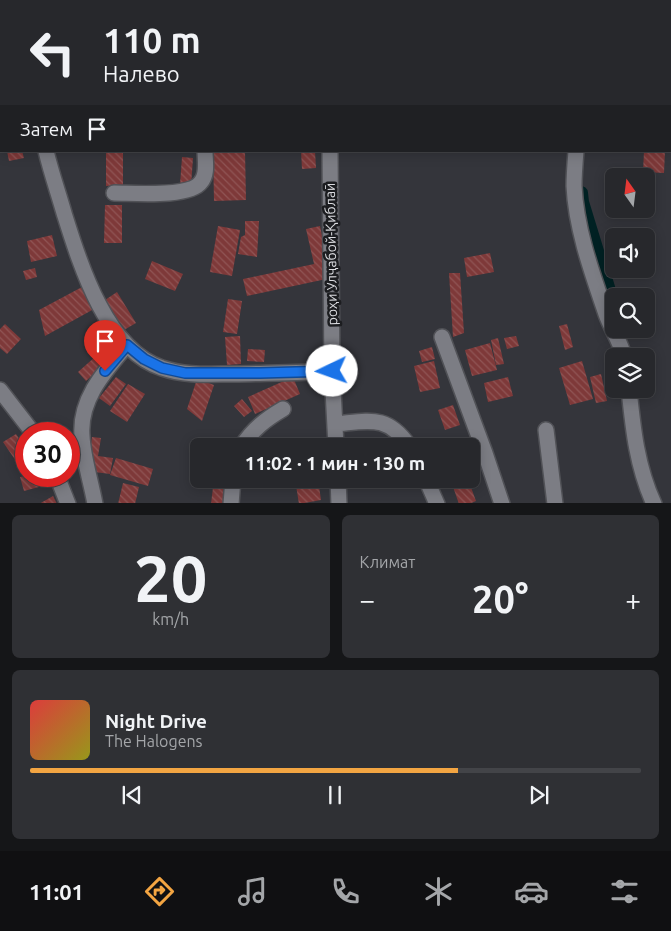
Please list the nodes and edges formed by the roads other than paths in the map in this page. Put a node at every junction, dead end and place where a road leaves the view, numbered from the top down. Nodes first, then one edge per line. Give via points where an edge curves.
1 (46, 152) edge
2 (205, 152) edge
3 (330, 152) edge
4 (576, 152) edge
5 (114, 193) dead end
6 (442, 337) dead end
7 (127, 345) junction
8 (622, 348) edge
9 (332, 371) junction
10 (0, 390) edge
11 (630, 398) edge
12 (283, 409) dead end
13 (25, 422) edge
14 (335, 424) junction
15 (546, 430) dead end
16 (248, 438) edge
17 (336, 438) edge
18 (402, 438) edge
19 (61, 487) edge
20 (232, 488) edge
21 (338, 488) edge
22 (430, 488) edge
23 (68, 503) edge
24 (95, 503) edge
25 (231, 503) edge
26 (339, 503) edge
27 (437, 503) edge
28 (502, 503) edge
29 (555, 503) edge
30 (654, 503) edge

1 - 7 street via 92,293
2 - 5 street via 204,178 190,190
3 - 9 street, роҳи Улҷабой-Қиблаӣ
4 - 8 street via 574,186 579,221 592,273
6 - 28 street
7 - 9 street via 162,368 185,373
7 - 24 street via 91,391 85,409 82,435
9 - 14 street, роҳи Улҷабой-Қиблаӣ
10 - 13 street
11 - 30 street via 636,448
12 - 16 street via 254,429
14 - 17 street, роҳи Улҷабой-Қиблаӣ
14 - 18 street via 382,422 390,425
15 - 29 street
19 - 23 street
20 - 25 street
21 - 26 street
22 - 27 street

